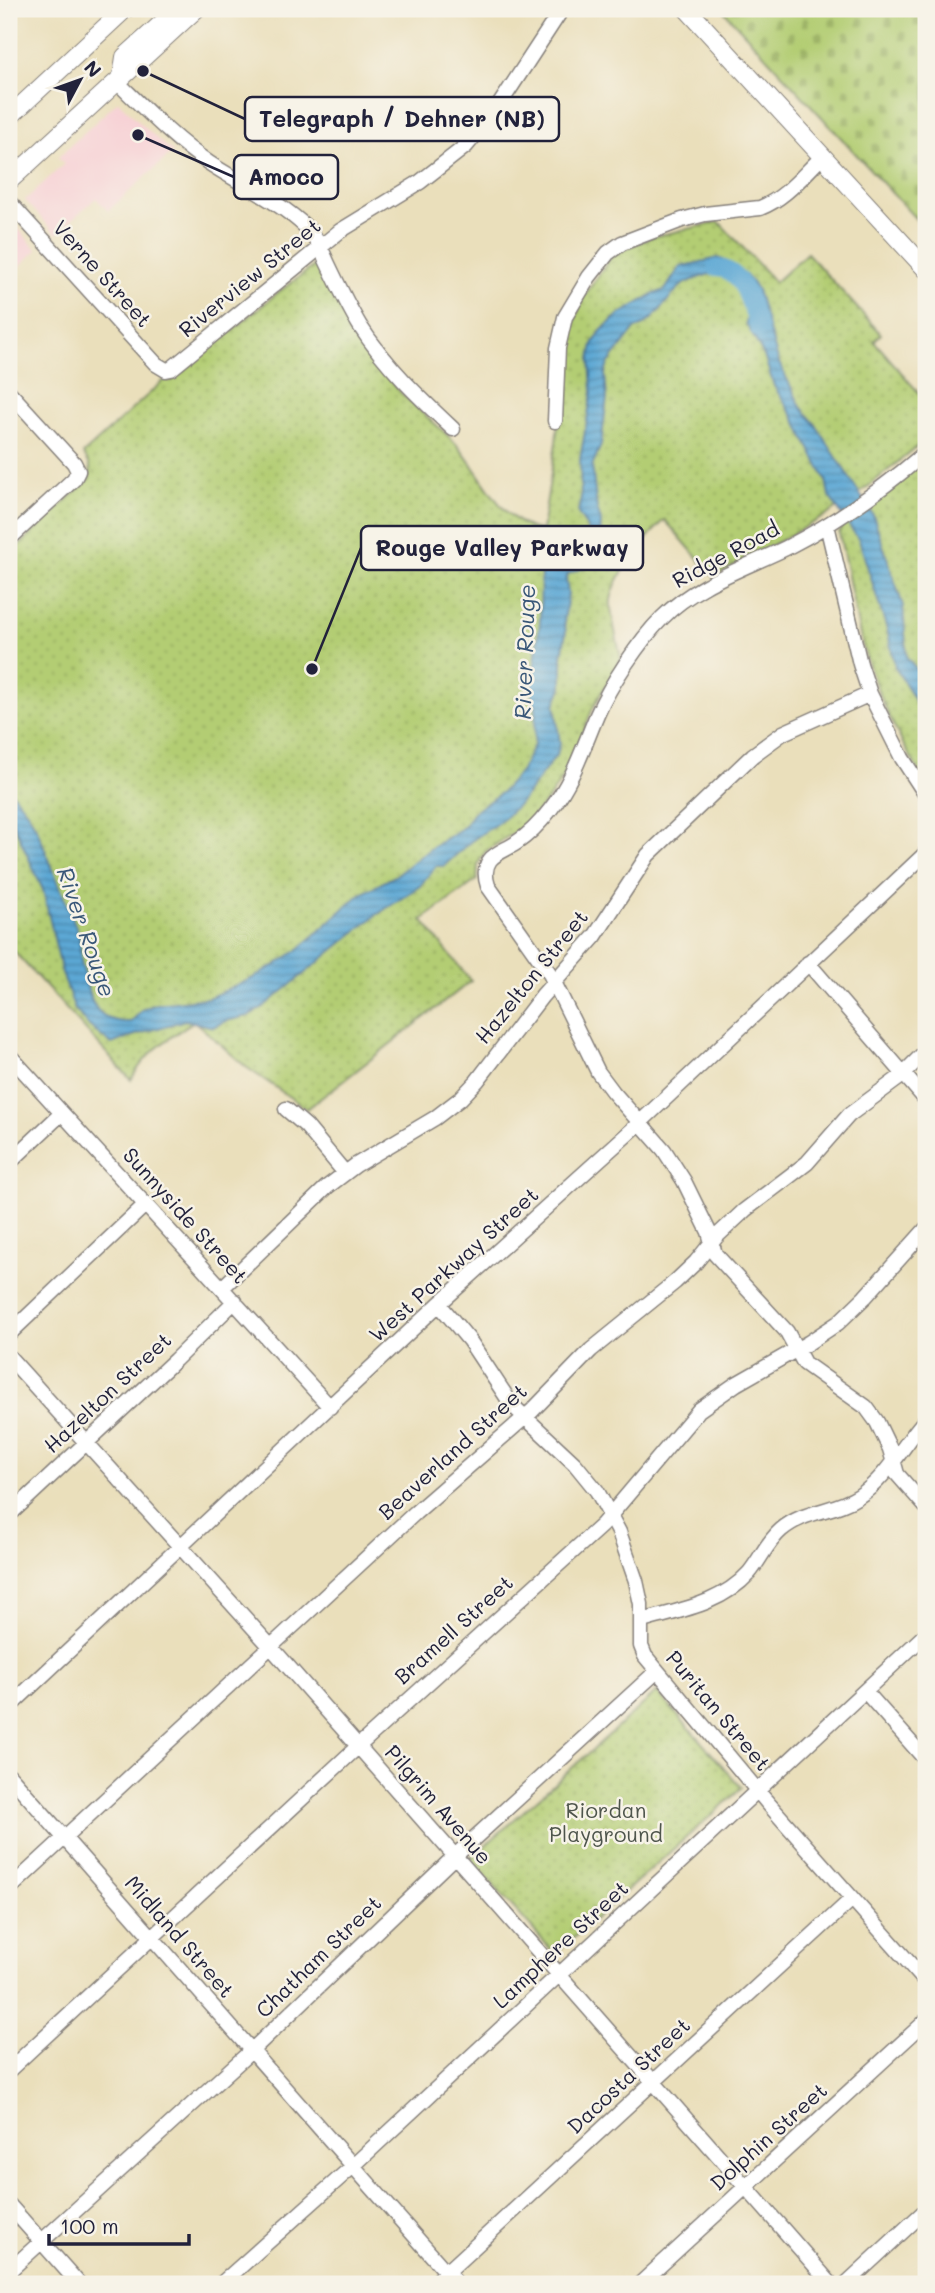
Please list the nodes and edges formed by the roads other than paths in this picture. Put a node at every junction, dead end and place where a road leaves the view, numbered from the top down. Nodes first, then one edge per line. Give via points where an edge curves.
1 (125, 9) edge
2 (178, 9) edge
3 (196, 9) edge
4 (562, 9) edge
5 (687, 9) edge
6 (119, 79) junction
7 (9, 117) edge
8 (823, 156) junction
9 (9, 181) edge
10 (9, 202) edge
11 (322, 245) junction
12 (926, 269) edge
13 (166, 370) joint
14 (9, 392) edge
15 (555, 421) dead end
16 (453, 429) dead end
17 (926, 453) edge
18 (830, 523) junction
19 (9, 539) edge
20 (870, 694) junction
21 (926, 795) edge
22 (926, 853) edge
23 (808, 963) junction
24 (555, 982) junction
25 (926, 1051) edge
26 (9, 1055) edge
27 (903, 1073) junction
28 (926, 1100) edge
29 (286, 1109) dead end
30 (62, 1113) junction
31 (640, 1122) junction
32 (9, 1163) edge
33 (345, 1173) junction
34 (146, 1205) junction
35 (926, 1228) edge
36 (711, 1242) junction
37 (222, 1288) junction
38 (234, 1301) junction
39 (439, 1304) junction
40 (9, 1334) edge
41 (797, 1350) junction
42 (9, 1357) edge
43 (330, 1407) junction
44 (524, 1418) junction
45 (926, 1419) edge
46 (86, 1442) junction
47 (893, 1460) junction
48 (926, 1507) edge
49 (9, 1515) edge
50 (612, 1516) junction
51 (181, 1546) junction
52 (642, 1620) junction
53 (926, 1634) edge
54 (271, 1647) junction
55 (656, 1672) junction
56 (865, 1691) junction
57 (9, 1707) edge
58 (358, 1746) junction
59 (926, 1760) edge
60 (9, 1775) edge
61 (759, 1791) junction
62 (64, 1838) junction
63 (455, 1856) junction
64 (9, 1889) edge
65 (852, 1899) junction
66 (152, 1938) junction
67 (559, 1975) junction
68 (926, 1982) edge
69 (926, 2021) edge
70 (251, 2051) junction
71 (9, 2070) edge
72 (654, 2083) junction
73 (353, 2166) junction
74 (745, 2187) junction
75 (9, 2205) edge
76 (926, 2210) edge
77 (41, 2241) junction
78 (9, 2271) edge
79 (447, 2273) junction
80 (79, 2284) edge
81 (221, 2284) edge
82 (434, 2284) edge
83 (457, 2284) edge
84 (640, 2284) edge
85 (831, 2284) edge
86 (846, 2284) edge

1 - 7 main road
2 - 6 main road via 125,57
3 - 6 main road
4 - 11 street, Riverview Street via 496,110 466,146 420,182
5 - 8 main road
6 - 9 main road
6 - 11 street via 185,146 288,213
8 - 12 main road
8 - 15 street via 789,191 768,205 682,220 608,253 572,302 563,325
10 - 13 street, Verne Street
11 - 13 street, Riverview Street
11 - 16 street via 361,327 407,384
14 - 19 street via 78,471
17 - 18 street, Ridge Road
18 - 20 street via 857,654
18 - 24 street, Ridge Road via 719,579 663,617 607,695 578,765 552,808 536,828 496,854 488,865 488,886
20 - 21 street
20 - 24 street, Hazelton Street via 783,733 753,755 648,855 596,936
22 - 23 street, West Parkway Street
23 - 27 street
23 - 31 street, West Parkway Street
24 - 31 street via 598,1072
24 - 33 street, Hazelton Street via 461,1098
25 - 27 street, Beaverland Street
26 - 30 street, Sunnyside Street
27 - 28 street
27 - 36 street, Beaverland Street via 858,1107 807,1163
29 - 33 street
30 - 32 street
30 - 34 street, Sunnyside Street
31 - 36 street via 684,1181
31 - 39 street, West Parkway Street
33 - 37 street, Hazelton Street
34 - 37 street, Sunnyside Street
34 - 40 street
35 - 41 street, Bramell Street via 838,1323
36 - 41 street via 715,1254 787,1332
36 - 44 street, Beaverland Street via 675,1282 591,1350
37 - 38 street, Sunnyside Street
38 - 43 street, Sunnyside Street
38 - 46 street, Hazelton Street
39 - 43 street, West Parkway Street
39 - 44 street, Puritan Street
41 - 47 street via 804,1363 866,1407
41 - 50 street, Bramell Street via 699,1410
42 - 46 street, Pilgrim Avenue
43 - 51 street, West Parkway Street
44 - 50 street, Puritan Street via 584,1474
44 - 54 street, Beaverland Street
45 - 47 street
46 - 49 street, Hazelton Street
46 - 51 street, Pilgrim Avenue
47 - 48 street via 903,1483
47 - 52 street via 862,1494 797,1519 780,1531 727,1592 706,1604
50 - 52 street, Puritan Street via 636,1581
50 - 58 street, Bramell Street
51 - 54 street, Pilgrim Avenue
51 - 57 street, West Parkway Street
52 - 55 street, Puritan Street via 641,1646
53 - 56 street, Lamphere Street
54 - 58 street, Pilgrim Avenue
54 - 62 street, Beaverland Street
55 - 61 street, Puritan Street
55 - 63 street, Chatham Street
56 - 59 street
56 - 61 street, Lamphere Street
58 - 63 street, Pilgrim Avenue
58 - 66 street, Bramell Street
60 - 62 street, Midland Street
61 - 65 street, Puritan Street
61 - 67 street, Lamphere Street
62 - 64 street, Beaverland Street
62 - 66 street, Midland Street
63 - 67 street, Pilgrim Avenue
63 - 70 street, Chatham Street
65 - 68 street, Puritan Street
65 - 72 street, Dacosta Street
66 - 70 street, Midland Street
66 - 71 street, Bramell Street
67 - 72 street, Pilgrim Avenue
67 - 73 street, Lamphere Street
69 - 74 street, Dolphin Street
70 - 73 street, Midland Street
70 - 77 street, Chatham Street
72 - 74 street, Pilgrim Avenue
72 - 79 street, Dacosta Street
73 - 79 street, Midland Street
73 - 81 street, Lamphere Street
74 - 84 street, Dolphin Street
74 - 85 street, Pilgrim Avenue
75 - 77 street
76 - 86 street
77 - 78 street, Chatham Street
77 - 80 street
79 - 82 street, Dacosta Street
79 - 83 street, Midland Street

